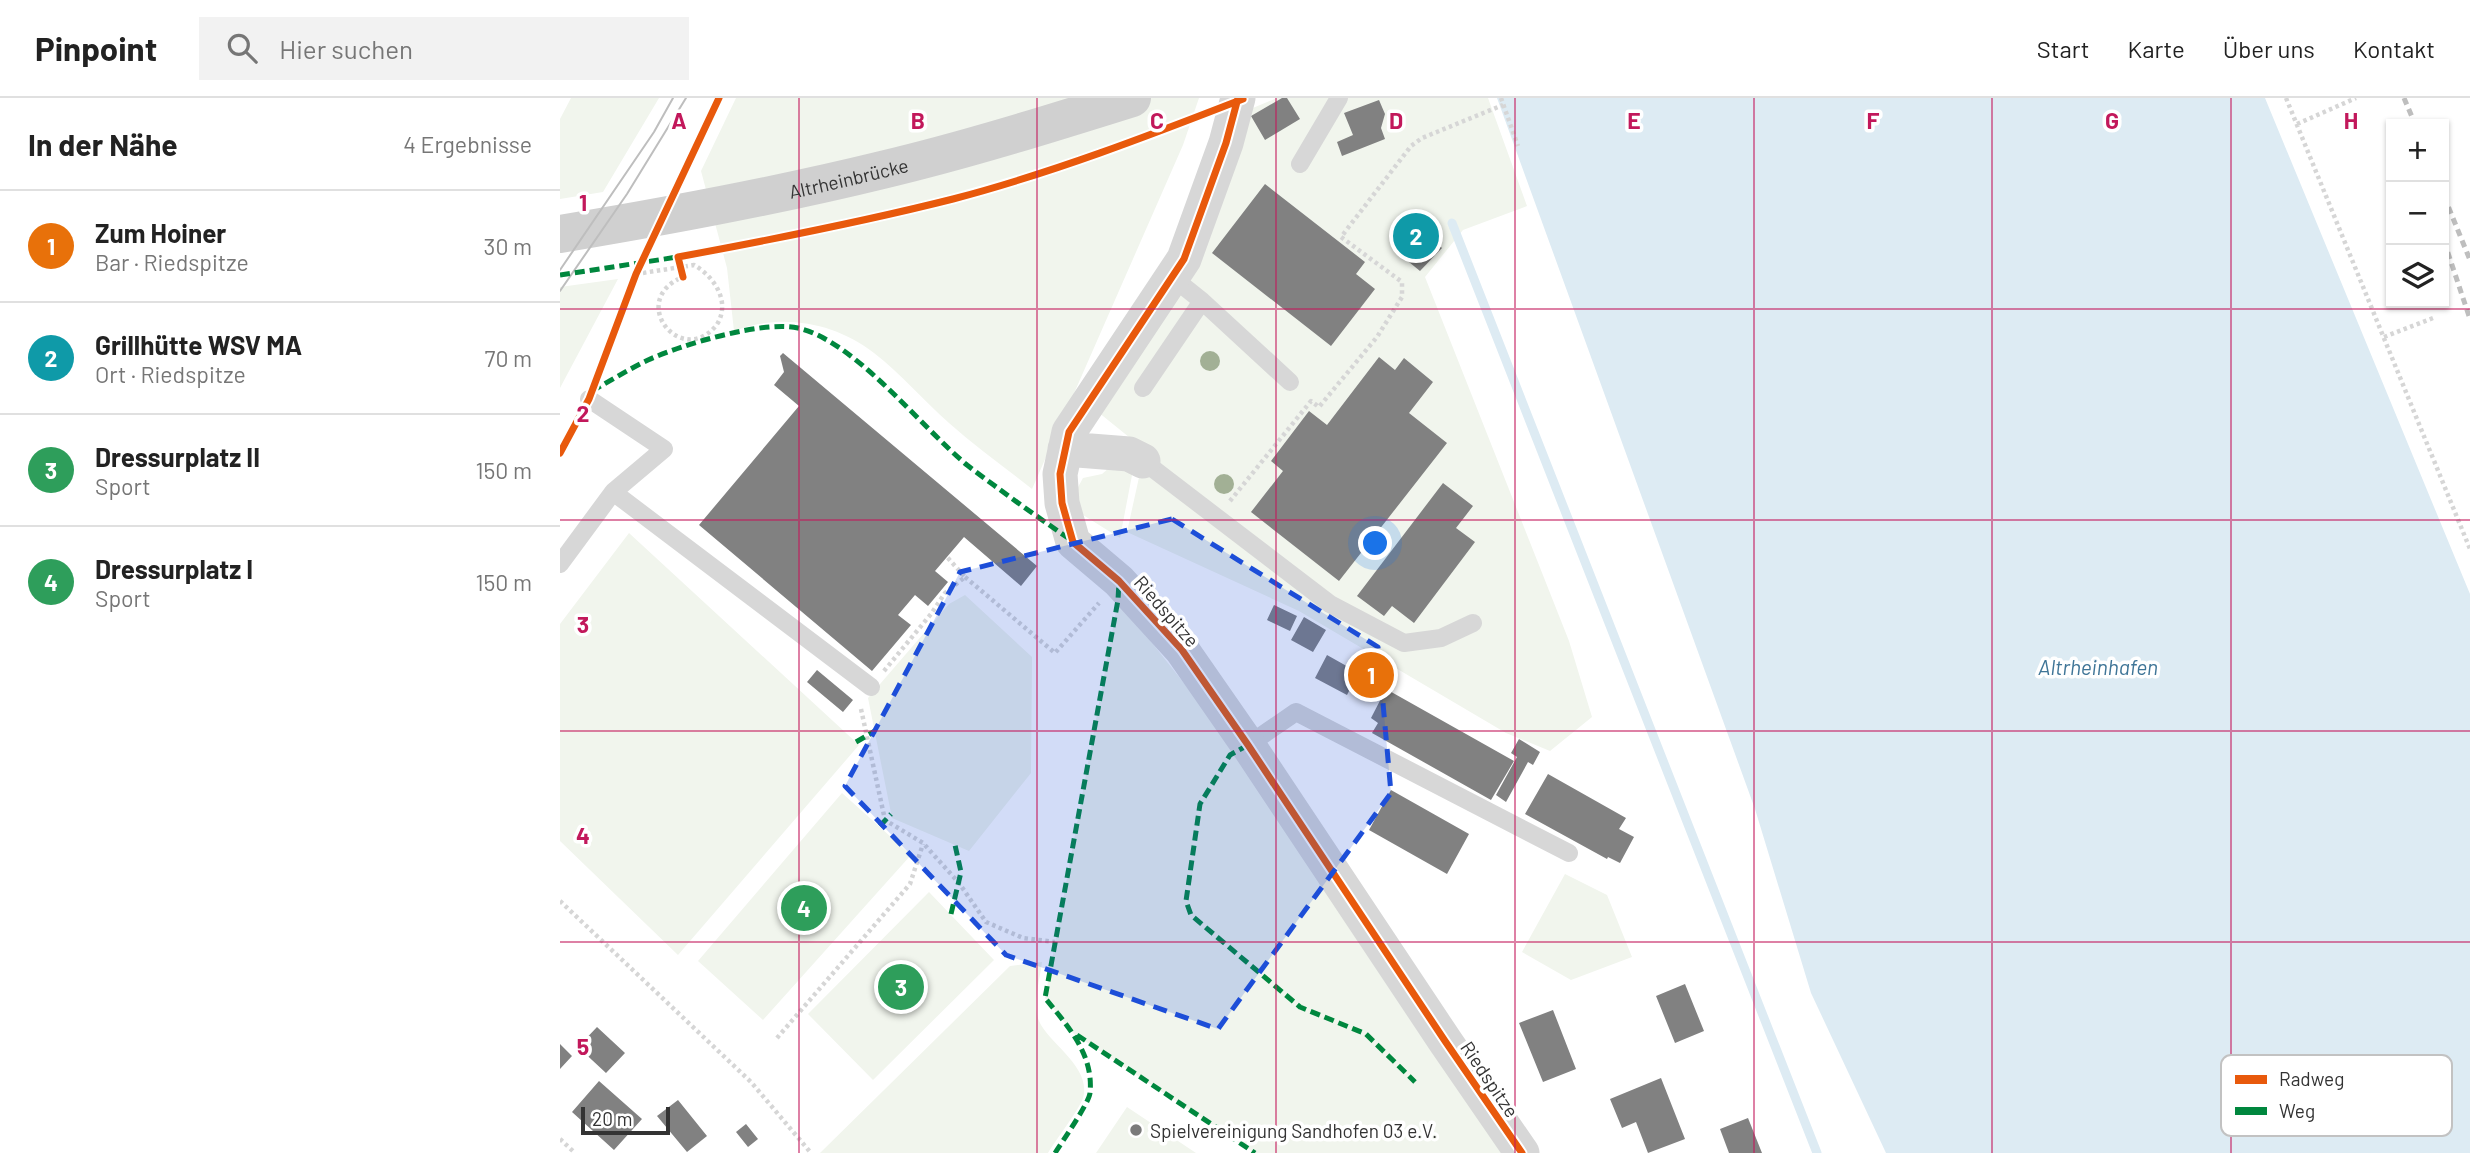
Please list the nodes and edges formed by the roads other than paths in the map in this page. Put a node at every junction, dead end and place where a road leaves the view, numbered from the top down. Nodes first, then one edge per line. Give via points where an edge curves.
1 (1132, 98) edge
2 (1238, 98) edge
3 (1339, 98) edge
4 (1300, 164) dead end
5 (560, 234) edge
6 (1172, 277) junction
7 (1202, 302) junction
8 (1290, 382) dead end
9 (1143, 388) dead end
10 (589, 399) dead end
11 (1065, 449) junction
12 (1143, 461) joint
13 (613, 492) junction
14 (560, 564) edge
15 (1473, 623) dead end
16 (871, 687) road end
17 (1248, 745) junction
18 (1569, 853) dead end
19 (1522, 1153) edge

1 - 5 main road, Altrheinbrücke via 882,170
2 - 6 street, Riedspitze via 1184,259
3 - 4 lane
6 - 7 lane
6 - 11 street, Riedspitze via 1069,432
7 - 8 lane
7 - 9 lane
10 - 13 lane via 664,449
11 - 12 street via 1129,454
11 - 17 street, Riedspitze via 1060,474 1062,503 1073,542 1119,581 1182,650
12 - 15 lane via 1329,604 1404,643 1441,638
13 - 14 lane
13 - 16 lane
17 - 18 lane via 1296,712
17 - 19 street, Riedspitze

